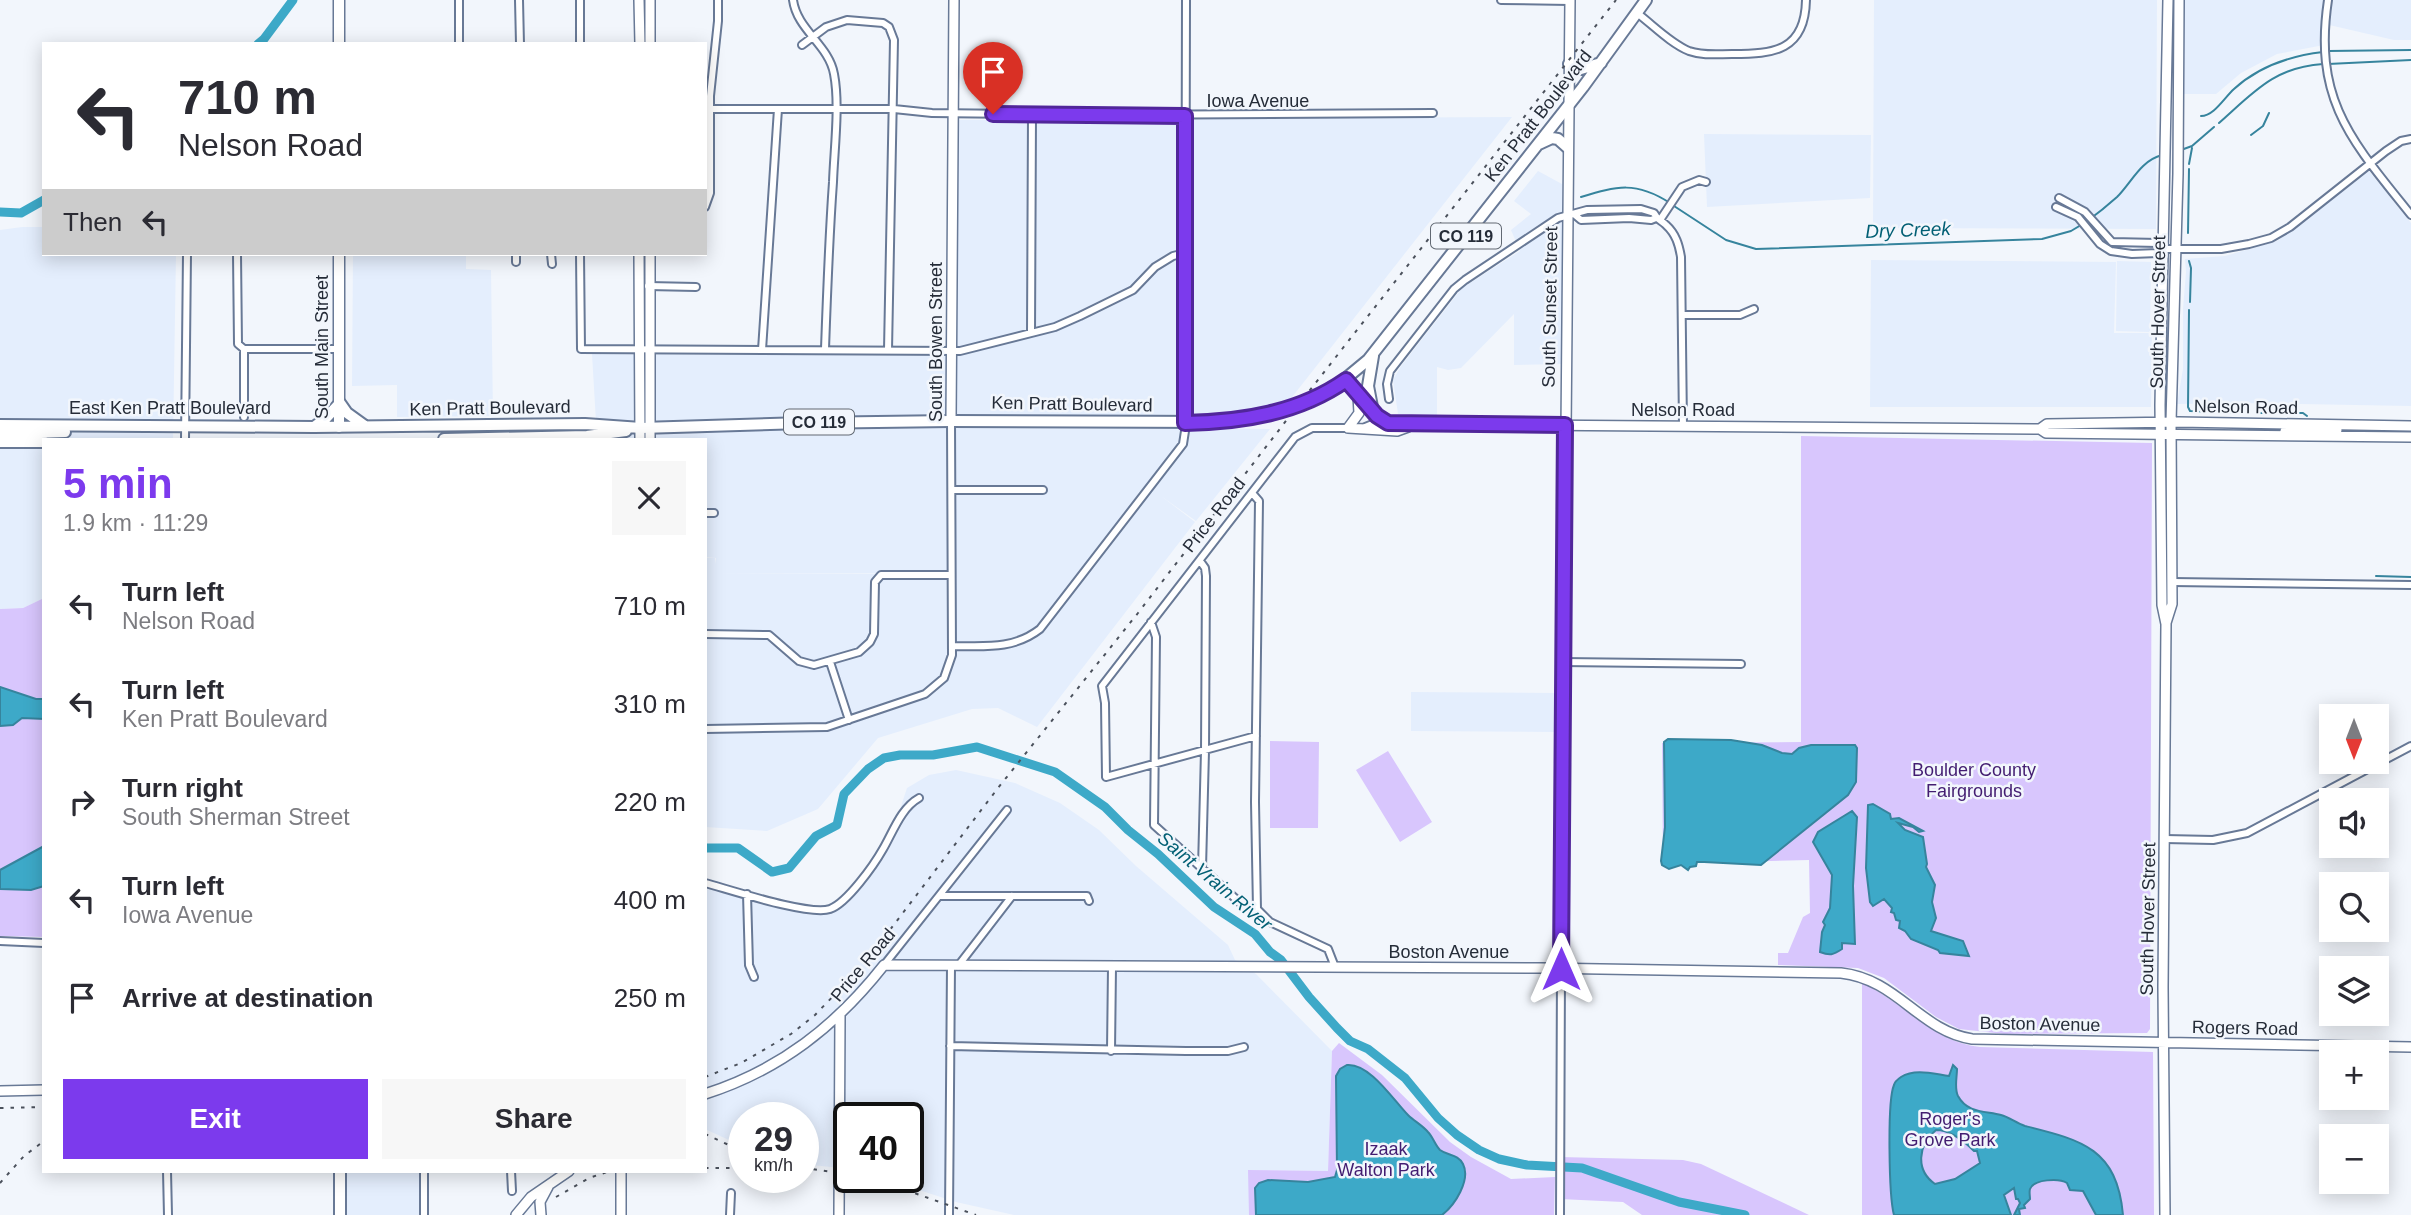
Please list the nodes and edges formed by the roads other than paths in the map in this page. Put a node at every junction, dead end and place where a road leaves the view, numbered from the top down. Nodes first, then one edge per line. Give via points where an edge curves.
1 (339, 0) edge
2 (459, 0) edge
3 (519, 0) edge
4 (580, 0) edge
5 (639, 0) edge
6 (650, 0) edge
7 (718, 0) edge
8 (793, 0) edge
9 (954, 0) edge
10 (1186, 0) edge
11 (1501, 0) edge
12 (1570, 0) edge
13 (1646, 0) edge
14 (1806, 0) edge
15 (2168, 0) edge
16 (2179, 0) edge
17 (2328, 0) edge
18 (1637, 13) junction
19 (1569, 23) junction
20 (812, 37) junction
21 (339, 42) edge
22 (459, 42) edge
23 (520, 42) edge
24 (580, 42) edge
25 (640, 42) edge
26 (650, 42) edge
27 (802, 46) dead end
28 (1569, 51) dead end
29 (1601, 63) junction
30 (1569, 64) junction
31 (1568, 107) junction
32 (708, 109) edge
33 (778, 109) junction
34 (835, 109) junction
35 (894, 109) junction
36 (1433, 113) dead end
37 (953, 114) junction
38 (1032, 114) junction
39 (1185, 116) junction
40 (2411, 139) edge
41 (1537, 145) junction
42 (1567, 147) junction
43 (2371, 165) junction
44 (1706, 182) dead end
45 (2059, 198) dead end
46 (707, 201) edge
47 (2056, 207) dead end
48 (1571, 215) junction
49 (2411, 215) edge
50 (1658, 219) junction
51 (2163, 249) junction
52 (2175, 249) junction
53 (1185, 253) junction
54 (187, 256) edge
55 (237, 256) edge
56 (339, 256) edge
57 (516, 256) edge
58 (551, 256) edge
59 (580, 256) edge
60 (639, 256) edge
61 (650, 256) edge
62 (516, 262) dead end
63 (551, 264) dead end
64 (650, 285) junction
65 (639, 286) junction
66 (696, 287) dead end
67 (1754, 309) dead end
68 (1682, 315) junction
69 (1031, 333) junction
70 (244, 349) junction
71 (339, 349) junction
72 (645, 349) junction
73 (825, 349) junction
74 (762, 350) junction
75 (888, 350) junction
76 (952, 350) junction
77 (1374, 354) junction
78 (1346, 380) junction
79 (1357, 394) junction
80 (1388, 399) dead end
81 (340, 404) junction
82 (1373, 412) junction
83 (244, 417) dead end
84 (1382, 420) junction
85 (951, 421) junction
86 (2171, 422) junction
87 (1185, 423) junction
88 (2161, 423) junction
89 (0, 425) edge
90 (106, 425) junction
91 (185, 425) junction
92 (1417, 425) junction
93 (1565, 425) junction
94 (2351, 425) junction
95 (365, 426) junction
96 (1683, 426) junction
97 (2411, 426) edge
98 (314, 427) junction
99 (339, 427) junction
100 (1348, 428) junction
101 (2040, 429) junction
102 (0, 434) edge
103 (645, 434) edge
104 (2161, 435) junction
105 (2172, 435) junction
106 (2270, 436) junction
107 (2411, 437) edge
108 (185, 438) edge
109 (339, 438) edge
110 (485, 438) edge
111 (0, 442) edge
112 (42, 442) edge
113 (952, 490) junction
114 (1043, 490) dead end
115 (1252, 493) junction
116 (707, 513) edge
117 (715, 513) dead end
118 (1200, 561) junction
119 (951, 575) junction
120 (2167, 582) junction
121 (2411, 585) edge
122 (1151, 622) junction
123 (707, 634) edge
124 (951, 646) junction
125 (830, 662) junction
126 (1562, 662) junction
127 (1741, 664) dead end
128 (849, 720) junction
129 (707, 729) edge
130 (1256, 736) junction
131 (2411, 746) edge
132 (1205, 751) junction
133 (1154, 764) junction
134 (919, 797) dead end
135 (1007, 810) dead end
136 (2165, 839) junction
137 (1202, 868) junction
138 (707, 884) edge
139 (747, 894) junction
140 (940, 896) junction
141 (1012, 896) junction
142 (1089, 901) dead end
143 (1257, 909) junction
144 (0, 941) edge
145 (42, 943) edge
146 (884, 965) junction
147 (954, 966) junction
148 (1112, 967) junction
149 (1335, 967) junction
150 (1561, 969) junction
151 (754, 977) dead end
152 (840, 1016) junction
153 (2163, 1043) junction
154 (950, 1046) junction
155 (1244, 1047) dead end
156 (2411, 1047) edge
157 (1111, 1051) junction
158 (42, 1090) edge
159 (0, 1091) edge
160 (707, 1093) edge
161 (167, 1173) edge
162 (340, 1173) edge
163 (424, 1173) edge
164 (511, 1173) edge
165 (566, 1173) edge
166 (621, 1173) edge
167 (554, 1181) junction
168 (512, 1191) dead end
169 (731, 1193) dead end
170 (168, 1215) edge
171 (340, 1215) edge
172 (424, 1215) edge
173 (516, 1215) edge
174 (541, 1215) edge
175 (620, 1215) edge
176 (730, 1215) edge
177 (839, 1215) edge
178 (949, 1215) edge
179 (1560, 1215) edge
180 (2165, 1215) edge

1 - 21 main road
2 - 22 street
3 - 23 street
4 - 24 street
5 - 25 street
6 - 26 street
7 - 32 street
8 - 20 street
9 - 37 street, South Bowen Street
10 - 39 street
11 - 12 street
12 - 19 street, South Sunset Street
13 - 18 highway, Ken Pratt Boulevard / CO 119
14 - 18 street via 1800,32 1784,47 1766,54 1689,51
15 - 51 street, South Hover Street
16 - 52 street, South Hover Street
17 - 43 street via 2326,64 2334,100 2344,127
18 - 29 highway, Ken Pratt Boulevard / CO 119
19 - 28 street, South Sunset Street
19 - 30 street, South Sunset Street
20 - 27 street
20 - 34 street via 832,66
20 - 35 street via 847,20 877,21 889,27 894,40
29 - 30 highway via 1581,69
29 - 31 highway, Ken Pratt Boulevard / CO 119
30 - 31 street, South Sunset Street
31 - 41 highway, Ken Pratt Boulevard / CO 119
31 - 42 street, South Sunset Street
32 - 33 street, Iowa Avenue
32 - 46 street via 711,183
33 - 34 street, Iowa Avenue
33 - 74 street
34 - 35 street, Iowa Avenue
34 - 73 street
35 - 37 street, Iowa Avenue
35 - 75 street
36 - 39 street, Iowa Avenue
37 - 38 street, Iowa Avenue
37 - 76 street, South Bowen Street
38 - 39 street, Iowa Avenue
38 - 69 street
39 - 53 street
40 - 43 street via 2401,141
41 - 42 highway via 1558,139
41 - 77 highway, Ken Pratt Boulevard / CO 119
42 - 48 street, South Sunset Street
43 - 49 street
43 - 52 street via 2271,238 2228,248
44 - 50 street via 1682,187
45 - 51 street via 2085,212 2112,242 2158,243
47 - 51 street via 2078,218 2111,251 2132,254
48 - 50 street via 1581,219
48 - 80 street via 1545,226 1457,286 1390,371
48 - 93 street, South Sunset Street
50 - 68 street via 1669,227 1679,246
51 - 52 street
51 - 88 street, South Hover Street
52 - 86 street, South Hover Street
53 - 69 street via 1155,267 1130,292 1055,327
53 - 87 street
54 - 91 street
55 - 70 street via 238,344
56 - 71 main road, South Main Street
57 - 62 street
58 - 63 street
59 - 72 street via 580,349
60 - 65 street
61 - 64 street
64 - 65 street
64 - 66 street
64 - 72 street
65 - 72 street
67 - 68 street via 1740,315
68 - 96 street
69 - 76 street
70 - 71 street
70 - 83 street
71 - 81 main road, South Main Street
72 - 74 street
72 - 103 street
73 - 74 street
73 - 75 street
75 - 76 street
76 - 85 street, South Bowen Street
77 - 78 highway, Ken Pratt Boulevard / CO 119
77 - 82 highway via 1368,386
78 - 79 street
78 - 87 highway, Ken Pratt Boulevard / CO 119 via 1320,396 1270,413
79 - 82 street
79 - 100 street via 1359,413
81 - 95 highway
81 - 98 highway
81 - 99 main road, South Main Street
82 - 84 street
84 - 92 street, Nelson Road
84 - 100 street, Price Road
85 - 87 highway, Ken Pratt Boulevard / CO 119
85 - 103 highway, Ken Pratt Boulevard / CO 119 via 803,422
85 - 113 street, South Bowen Street
86 - 88 street, Nelson Road
86 - 94 street, Nelson Road
86 - 105 street, South Hover Street
87 - 124 street via 1177,454 1040,629 1009,645
88 - 101 street, Nelson Road via 2047,424
88 - 104 street, South Hover Street
89 - 90 highway, East Ken Pratt Boulevard / CO 119
90 - 91 highway, East Ken Pratt Boulevard / CO 119
90 - 102 highway via 77,431
91 - 98 highway, East Ken Pratt Boulevard / CO 119
91 - 108 street
92 - 93 street, Nelson Road
92 - 100 street via 1397,430
93 - 96 street, Nelson Road
93 - 126 street, South Sunset Street
94 - 97 street, Nelson Road
94 - 106 street via 2346,430 2293,430
95 - 99 highway, Ken Pratt Boulevard / CO 119
95 - 103 highway, Ken Pratt Boulevard / CO 119 via 585,424
96 - 101 street, Nelson Road
98 - 99 highway, East Ken Pratt Boulevard / CO 119
99 - 109 highway, South Main Street
100 - 115 street, Price Road via 1312,428 1298,434
101 - 104 street, Nelson Road via 2046,433
103 - 110 highway, Ken Pratt Boulevard / CO 119
104 - 105 street, Nelson Road
104 - 120 street, South Hover Street
105 - 106 street, Nelson Road
105 - 120 street, South Hover Street
106 - 107 street, Nelson Road
111 - 112 highway
113 - 114 street
113 - 119 street, South Bowen Street
115 - 118 street, Price Road
115 - 130 street via 1259,501
116 - 117 street
118 - 122 street, Price Road
118 - 132 street via 1206,576
119 - 124 street, South Bowen Street
119 - 125 street via 881,575 875,582 870,642 859,652
120 - 121 street
120 - 136 street, South Hover Street via 2162,605 2166,624
122 - 133 street via 1156,636
122 - 133 street, Price Road via 1102,685 1105,777
123 - 125 street via 769,635 806,664
124 - 128 street, South Bowen Street via 941,682 925,694
125 - 128 street
126 - 127 street
126 - 150 street, South Sunset Street
128 - 129 street via 817,729
130 - 132 street
130 - 143 street
131 - 136 street via 2246,833 2222,839
132 - 133 street
132 - 137 street
133 - 137 street via 1154,825
134 - 139 street via 906,808 880,855 838,905 812,911
135 - 140 street, Price Road
136 - 153 street, South Hover Street
137 - 143 street via 1247,909
138 - 139 street
139 - 151 street via 748,965
140 - 141 street
140 - 146 street, Price Road
141 - 142 street via 1087,896
141 - 147 street
143 - 149 street via 1270,922 1328,949
144 - 145 street
146 - 147 street, Boston Avenue
146 - 152 street, Price Road
147 - 148 street, Boston Avenue
147 - 154 street
148 - 149 street, Boston Avenue
148 - 157 street
149 - 150 street, Boston Avenue
150 - 153 street, Boston Avenue via 1854,974 1879,983 1936,1025 1962,1038
150 - 179 street
152 - 160 street, Price Road via 764,1070
152 - 177 street
153 - 156 street, Rogers Road
153 - 180 street, South Hover Street
154 - 157 street
154 - 178 street
155 - 157 street via 1228,1051
158 - 159 street
161 - 170 street
162 - 171 highway
163 - 172 street
164 - 168 street
165 - 167 street
166 - 175 street
167 - 173 street
167 - 174 street via 540,1202
169 - 176 street

